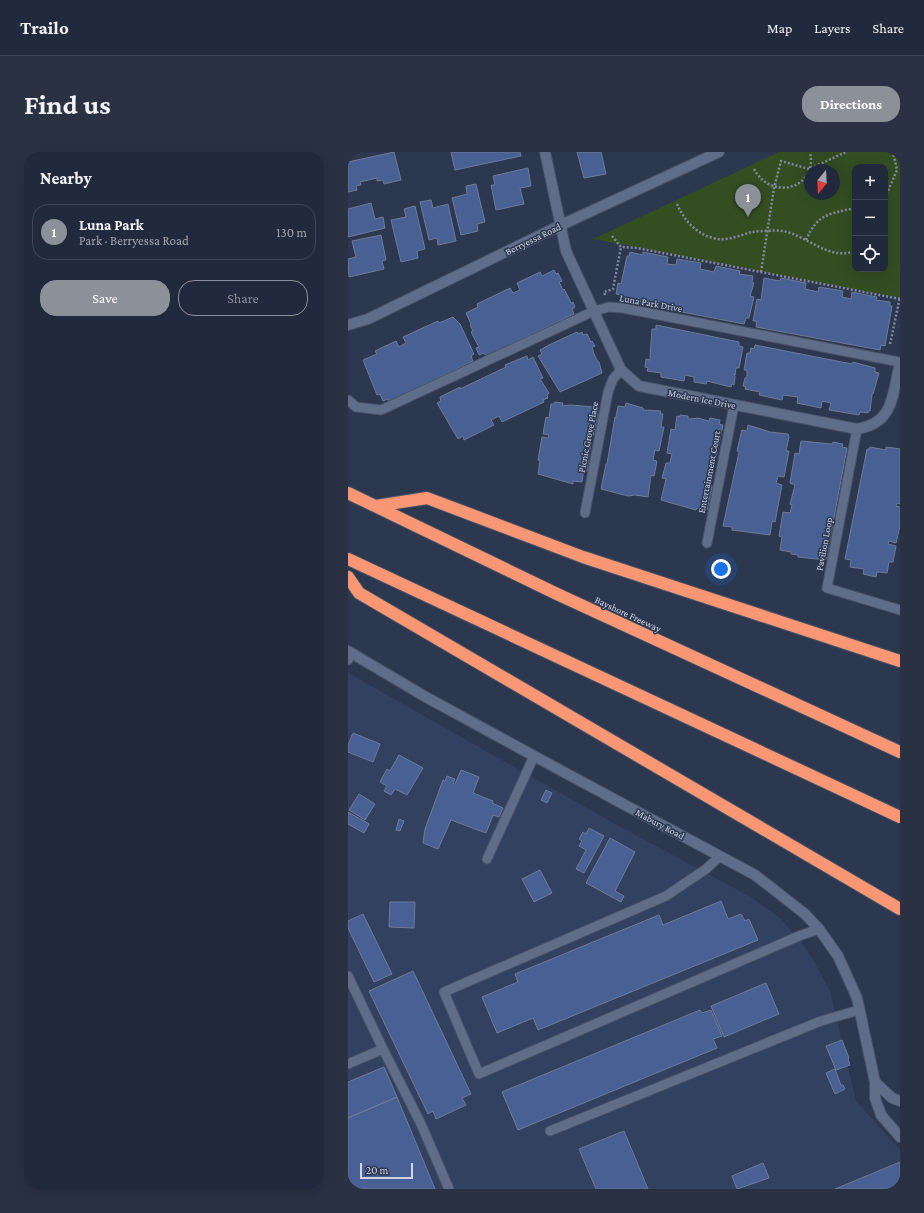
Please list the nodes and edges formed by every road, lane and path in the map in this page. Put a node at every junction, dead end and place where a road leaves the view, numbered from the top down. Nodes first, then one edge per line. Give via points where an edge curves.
1 (545, 152) edge
2 (719, 152) edge
3 (810, 152) edge
4 (846, 152) edge
5 (893, 152) edge
6 (810, 164) edge
7 (820, 164) edge
8 (804, 168) edge
9 (754, 169) dead end
10 (898, 170) edge
11 (804, 178) edge
12 (774, 188) junction
13 (888, 192) edge
14 (677, 204) dead end
15 (852, 209) edge
16 (560, 226) junction
17 (769, 232) junction
18 (612, 236) dead end
19 (806, 240) junction
20 (621, 247) junction
21 (852, 252) edge
22 (761, 272) junction
23 (605, 296) dead end
24 (900, 298) edge
25 (594, 311) junction
26 (348, 325) edge
27 (890, 344) dead end
28 (900, 362) edge
29 (621, 370) junction
30 (897, 384) edge
31 (348, 400) edge
32 (734, 405) junction
33 (858, 429) junction
34 (348, 493) edge
35 (376, 506) junction
36 (585, 512) dead end
37 (707, 544) dead end
38 (348, 559) edge
39 (348, 577) edge
40 (900, 610) edge
41 (350, 655) edge
42 (900, 661) edge
43 (900, 752) edge
44 (534, 756) junction
45 (900, 817) edge
46 (720, 856) junction
47 (487, 859) dead end
48 (900, 909) edge
49 (819, 929) junction
50 (348, 976) edge
51 (859, 1010) junction
52 (384, 1049) junction
53 (348, 1064) edge
54 (874, 1082) junction
55 (900, 1101) edge
56 (550, 1132) dead end
57 (900, 1137) edge
58 (449, 1189) edge

1 - 16 street, Modern Ice Drive
2 - 16 street, Berryessa Road
3 - 6 path
4 - 7 path
5 - 10 path
8 - 12 path via 781,161
9 - 12 path via 765,184
10 - 13 path
11 - 12 path via 798,184 785,189
12 - 17 path
14 - 17 path via 683,218 696,230 714,239 730,239 753,232
15 - 19 path via 822,216
16 - 25 street, Modern Ice Drive via 566,251
16 - 26 street, Berryessa Road via 368,319
17 - 19 path via 782,231 799,235
17 - 22 path
18 - 20 path
19 - 21 path via 836,253
20 - 22 path
20 - 23 path via 613,289 604,292
22 - 24 path
24 - 27 path
25 - 28 lane, Luna Park Drive via 609,307 623,308
25 - 29 street, Modern Ice Drive
25 - 31 lane, Luna Park Drive via 381,410 356,407
28 - 30 street, Modern Ice Drive
29 - 32 street, Modern Ice Drive via 639,386
29 - 36 lane, Picnic Grove Place via 613,379 608,392
30 - 33 street, Modern Ice Drive via 889,409 882,420
32 - 33 street, Modern Ice Drive
32 - 37 lane, Entertainment Court
33 - 40 lane, Pavilion Loop via 827,588
34 - 35 highway, Bayshore Freeway
35 - 42 highway via 427,498 583,557
35 - 43 highway, Bayshore Freeway via 557,594
38 - 45 highway
39 - 48 highway via 359,593
41 - 44 street, Mabury Road
44 - 46 street, Mabury Road
44 - 47 lane
46 - 49 street, Mabury Road via 754,875 805,914
46 - 49 lane via 706,869 666,896 444,992 479,1074
49 - 51 street, Mabury Road via 838,956 857,998
50 - 52 lane
51 - 54 street, Mabury Road
51 - 56 lane via 821,1021
52 - 53 lane
52 - 58 lane
54 - 55 street via 892,1098
54 - 57 street, Mabury Road via 875,1098 881,1115

